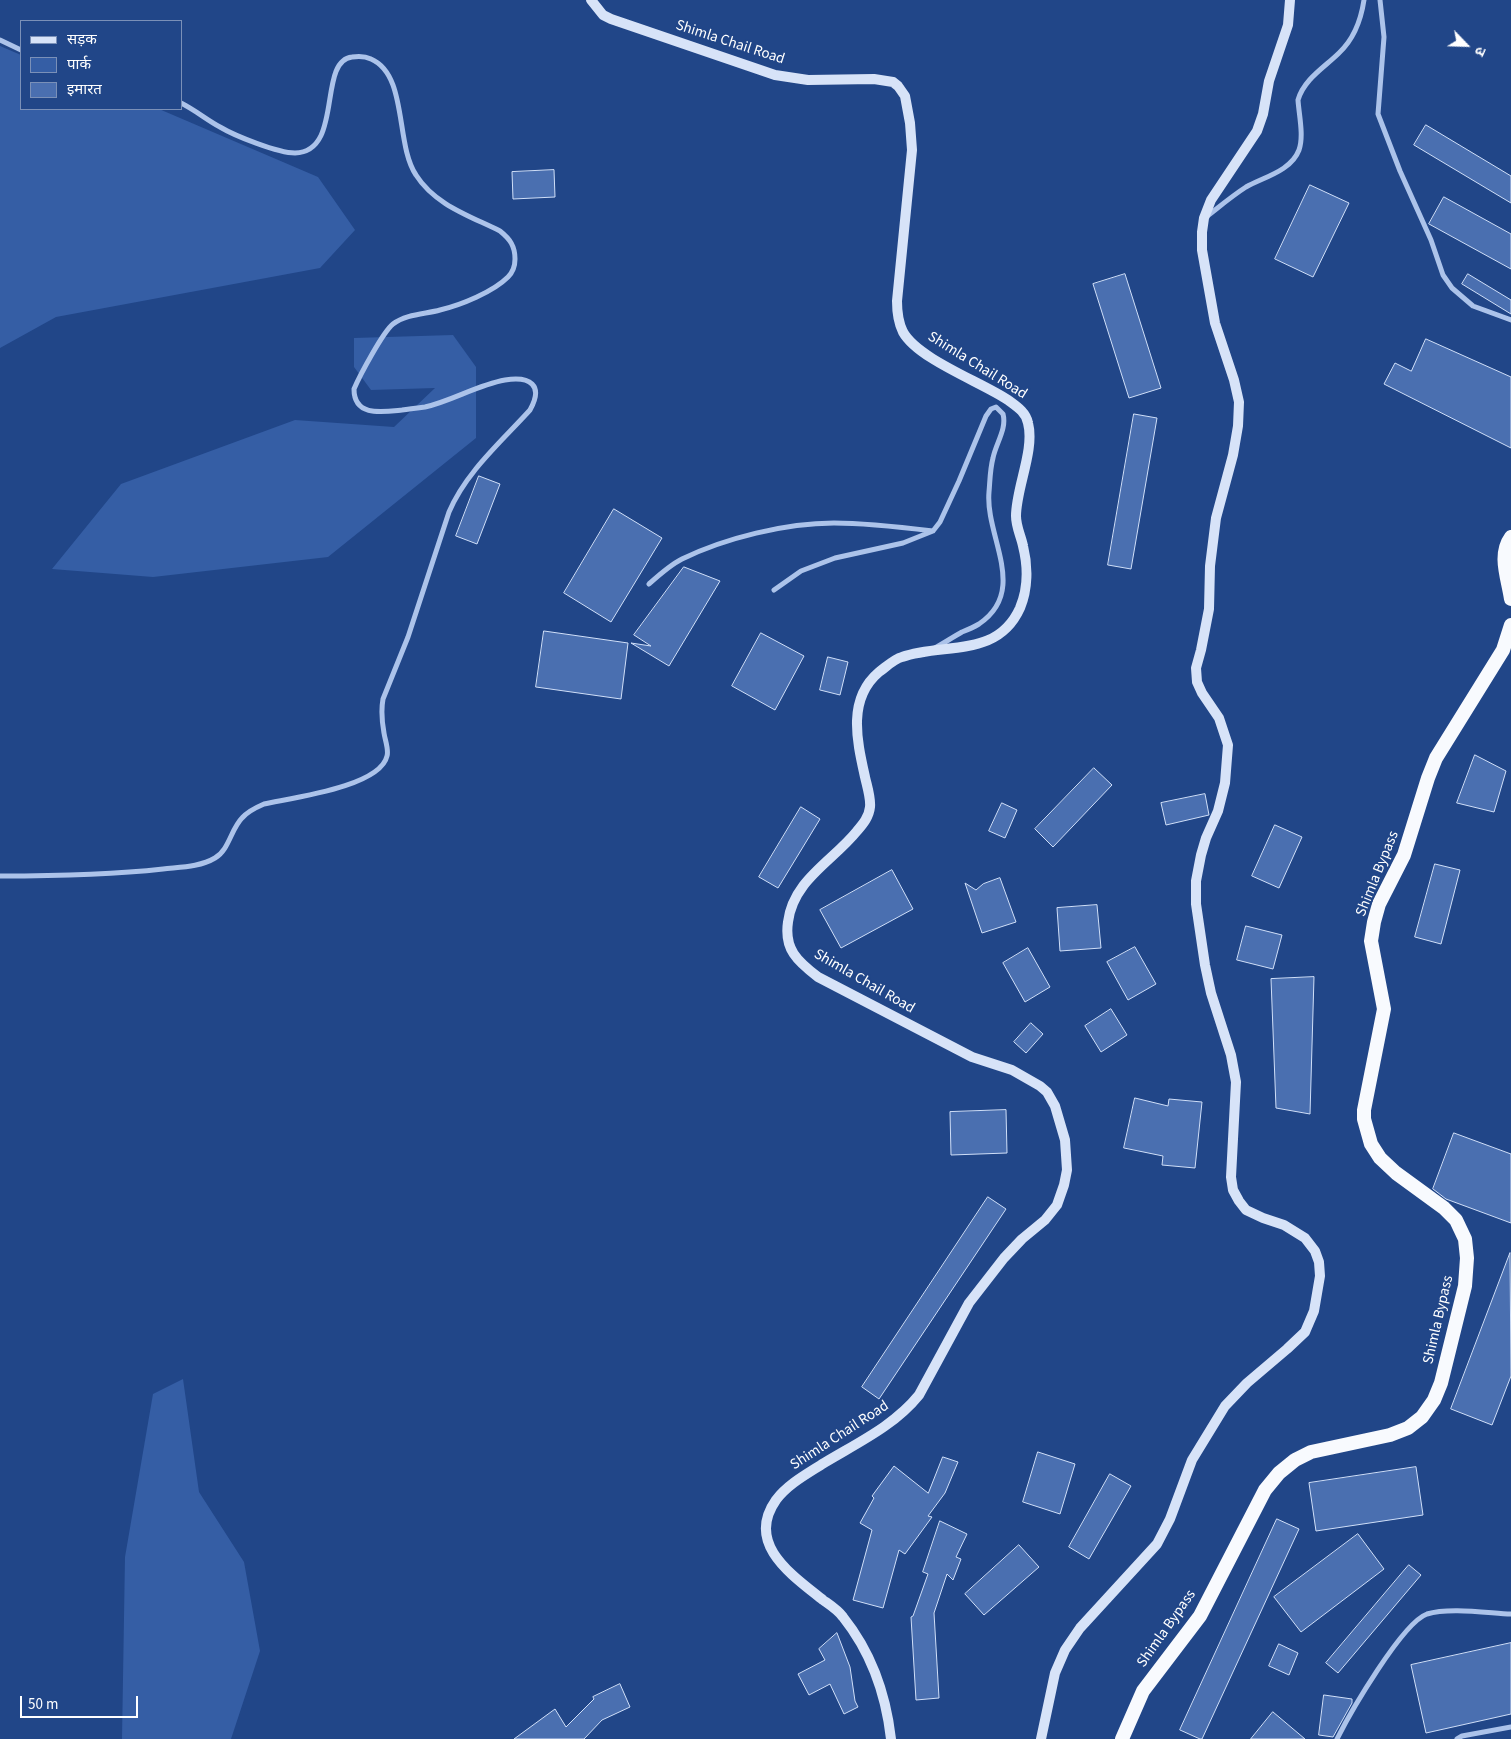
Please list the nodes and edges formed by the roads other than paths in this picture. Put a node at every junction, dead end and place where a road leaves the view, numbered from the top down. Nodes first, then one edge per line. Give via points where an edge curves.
1 (591, 0) edge
2 (1290, 0) edge
3 (1364, 0) edge
4 (1380, 0) edge
5 (0, 40) edge
6 (20, 50) edge
7 (182, 104) edge
8 (1204, 218) junction
9 (1511, 320) edge
10 (933, 531) junction
11 (1511, 537) edge
12 (649, 584) dead end
13 (774, 590) dead end
14 (1511, 599) edge
15 (1511, 626) edge
16 (928, 652) junction
17 (0, 876) edge
18 (1511, 1614) edge
19 (1511, 1727) edge
20 (890, 1739) edge
21 (1041, 1739) edge
22 (1122, 1739) edge
23 (1337, 1739) edge
24 (1457, 1739) edge

1 - 16 main road, Shimla Chail Road via 610,19 774,75 808,80 884,80 893,82 905,96 912,150 897,301 903,332 922,350 1024,413 1029,432 1016,505 1026,564 1025,593 1020,609 1013,621 992,640
2 - 8 main road via 1288,25 1269,80 1257,131 1211,200
3 - 8 street via 1353,36 1308,81 1299,95 1301,141 1295,157
4 - 9 street via 1384,37 1378,114 1400,171 1443,275 1452,288 1473,306
5 - 6 street
7 - 17 street via 227,131 267,146 295,152 311,147 320,137 328,114 333,78 342,62 358,56 370,58 381,65 394,88 404,144 417,177 433,196 500,230 512,243 515,253 509,276 495,286 472,299 439,311 405,318 392,325 354,389 356,401 373,411 425,407 490,384 527,379 536,390 535,401 465,482 449,512 408,637 386,687 381,709 387,756 381,767 367,777 342,787 253,809 236,825 220,855 200,864 114,874
8 - 21 main road via 1202,250 1215,323 1239,402 1233,454 1216,518 1209,609 1196,668 1197,682 1219,718 1228,745 1225,783 1201,855 1196,904 1211,993 1236,1082 1233,1190 1246,1210 1284,1225 1305,1238 1315,1251 1320,1276 1314,1311 1305,1332 1247,1382 1225,1406 1192,1460 1157,1544 1080,1628 1065,1650 1053,1681
10 - 12 street via 835,523 781,529 728,540 681,559
10 - 13 street via 903,543 835,558 801,571
10 - 16 street via 959,481 986,416 996,408 1003,414 1004,423 993,456 988,498 1002,565 1002,595 979,624
11 - 14 highway via 1504,564
15 - 22 highway, Shimla Bypass via 1503,650 1428,778 1404,855 1380,904 1371,941 1384,1009 1364,1110 1365,1128 1380,1158 1444,1208 1456,1220 1465,1240 1465,1286 1441,1383 1422,1417 1408,1428 1311,1452 1279,1473 1265,1490 1200,1616 1143,1691
16 - 20 main road, Shimla Chail Road via 899,657 875,676 864,690 858,705 857,726 870,806 868,816 851,839 807,880 796,896 786,932 790,948 796,959 818,977 972,1057 1012,1070 1040,1086 1055,1106 1065,1140 1067,1170 1057,1205 1004,1258 969,1302 919,1395 908,1408 894,1421 797,1480 776,1500 768,1518 765,1531 776,1558 842,1615 861,1643 885,1703
18 - 23 street via 1439,1611 1417,1620 1380,1667
19 - 24 street

